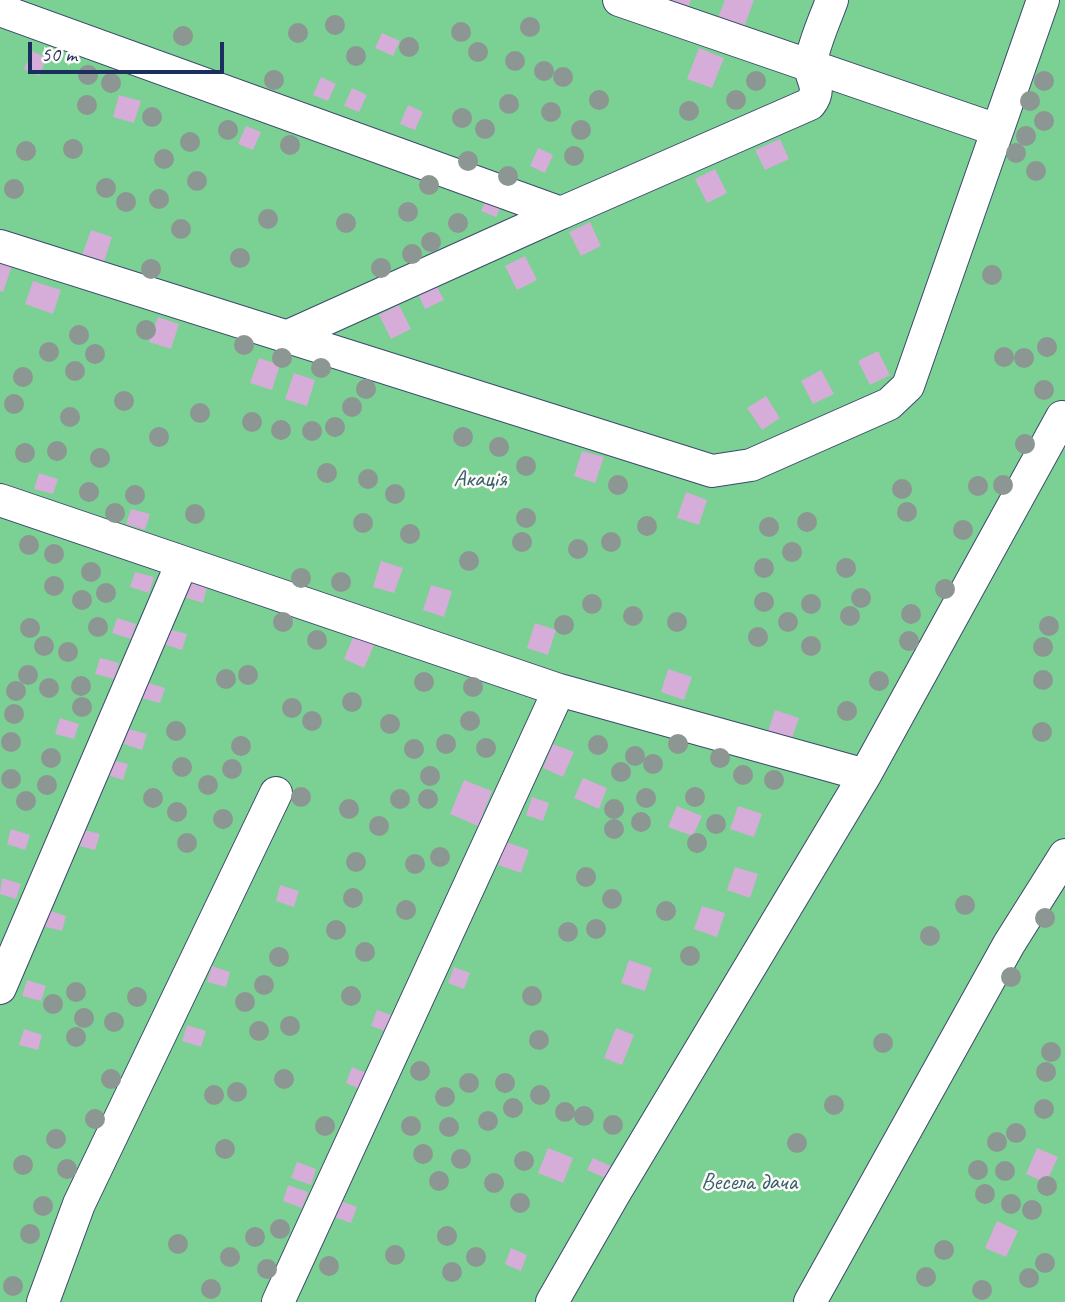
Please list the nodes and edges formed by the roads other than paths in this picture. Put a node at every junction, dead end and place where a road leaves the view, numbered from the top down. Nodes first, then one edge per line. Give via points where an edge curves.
1 (619, 0) edge
2 (832, 0) edge
3 (1043, 0) edge
4 (0, 10) edge
5 (810, 65) junction
6 (998, 130) junction
7 (561, 213) junction
8 (0, 246) edge
9 (286, 337) junction
10 (1065, 418) edge
11 (0, 500) edge
12 (182, 563) junction
13 (559, 690) junction
14 (865, 775) junction
15 (276, 793) dead end
16 (1065, 855) edge
17 (0, 988) edge
18 (43, 1302) edge
19 (278, 1302) edge
20 (552, 1302) edge
21 (810, 1302) edge

1 - 5 street
2 - 5 street
3 - 6 street
4 - 7 street
5 - 6 street
5 - 7 street via 816,82 810,104
6 - 9 street via 908,386 890,404 751,465 712,471
7 - 9 street
8 - 9 street
10 - 14 street
11 - 12 street
12 - 13 street
12 - 17 street
13 - 14 street
13 - 19 street
14 - 20 street
15 - 18 street via 79,1204
16 - 21 street via 1009,944

